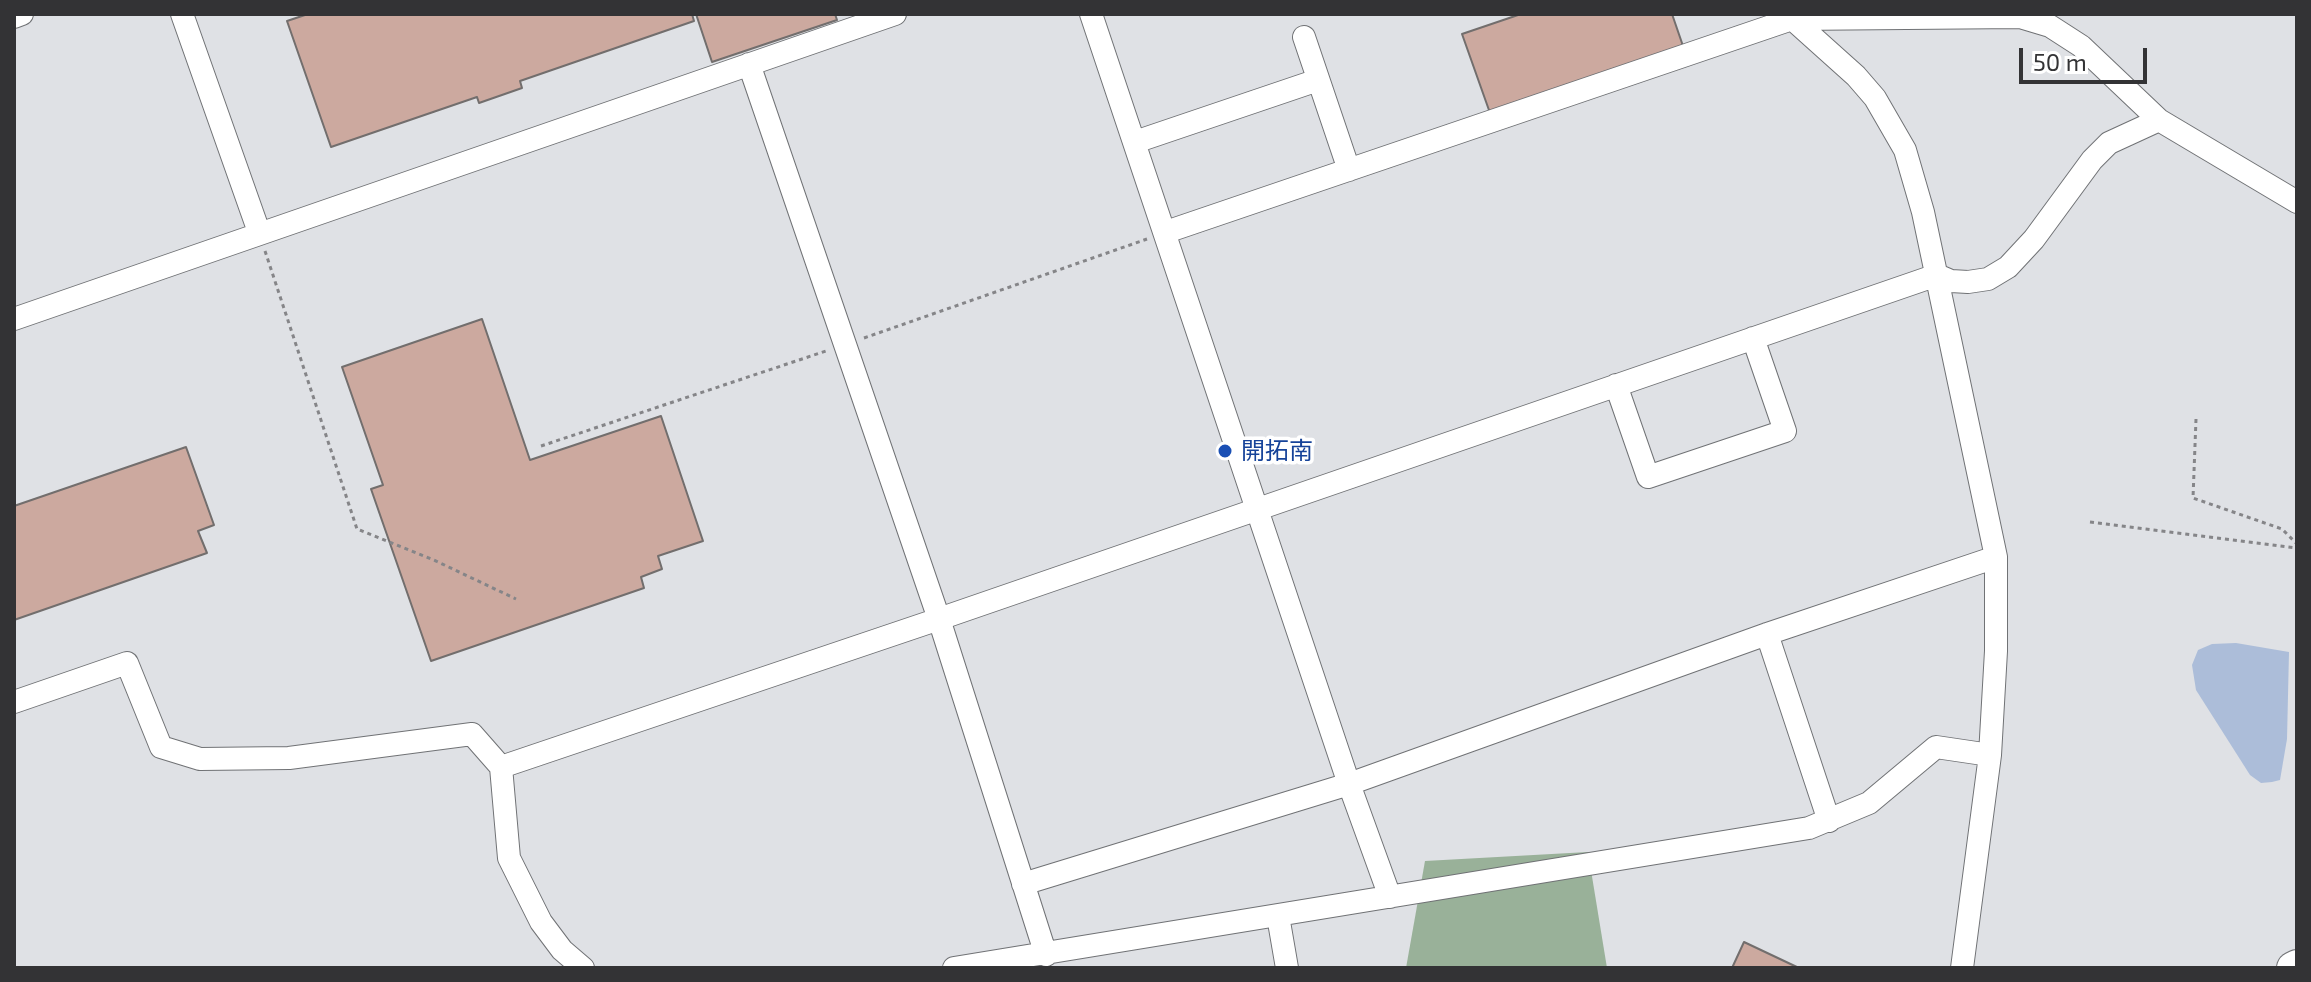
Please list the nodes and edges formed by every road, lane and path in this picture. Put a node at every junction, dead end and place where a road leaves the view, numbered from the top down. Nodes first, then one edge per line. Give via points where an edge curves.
1 (22, 14) edge
2 (182, 14) edge
3 (895, 14) edge
4 (1091, 14) edge
5 (1789, 16) edge
6 (14, 17) edge
7 (854, 21) edge
8 (1304, 37) dead end
9 (749, 64) junction
10 (1318, 80) junction
11 (2159, 120) junction
12 (1135, 142) junction
13 (1349, 170) junction
14 (2297, 202) edge
15 (259, 232) junction
16 (1166, 232) junction
17 (1937, 275) junction
18 (14, 319) edge
19 (1753, 338) junction
20 (1616, 385) junction
21 (2196, 419) dead end
22 (1258, 507) junction
23 (2090, 522) dead end
24 (2297, 546) edge
25 (1996, 557) junction
26 (516, 599) dead end
27 (939, 619) junction
28 (1767, 634) junction
29 (14, 702) edge
30 (1990, 755) junction
31 (501, 767) junction
32 (1349, 784) junction
33 (1829, 821) junction
34 (1023, 884) junction
35 (1390, 897) junction
36 (1278, 916) junction
37 (1046, 955) junction
38 (1072, 959) edge
39 (583, 968) edge
40 (954, 968) edge
41 (1287, 968) edge
42 (1962, 968) edge

1 - 6 street
2 - 15 street
3 - 7 street
4 - 12 street
5 - 11 street via 2020,17 2050,26 2081,46
5 - 13 street
5 - 17 street via 1856,76 1891,122 1915,180
7 - 9 street
8 - 10 street
9 - 15 street
9 - 27 street
10 - 12 street
10 - 13 street
11 - 14 street
11 - 17 street via 2109,143 2008,267 1988,279 1968,282
12 - 16 street
13 - 16 street
15 - 18 street
15 - 26 path via 357,529
16 - 22 street
17 - 19 street
17 - 25 street
19 - 20 street
19 - 20 street via 1785,431 1648,477
20 - 22 street
21 - 24 path via 2193,498 2282,529
22 - 27 street
22 - 32 street
23 - 24 path
25 - 28 street
25 - 30 street
27 - 31 street
27 - 34 street
28 - 32 street
28 - 33 street
29 - 31 street via 127,663 161,747 200,759 289,758 472,734
30 - 33 street via 1936,747 1869,803
30 - 42 street
31 - 39 street via 509,858 541,922
32 - 34 street
32 - 35 street
33 - 35 street
34 - 37 street
35 - 36 street
36 - 38 street
36 - 41 street
37 - 38 street
37 - 40 street

